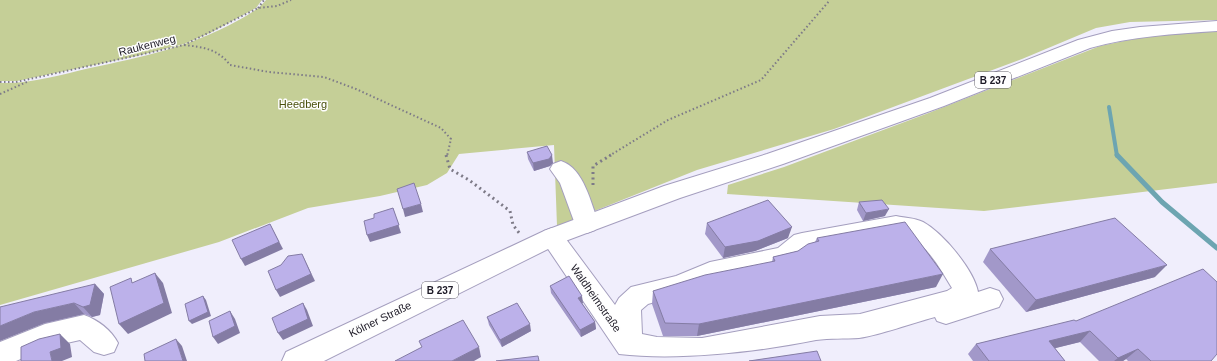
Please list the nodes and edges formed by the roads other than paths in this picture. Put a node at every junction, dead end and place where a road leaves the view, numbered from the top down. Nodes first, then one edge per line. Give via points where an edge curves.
1 (1217, 26) edge
2 (561, 169) dead end
3 (587, 224) junction
4 (552, 237) junction
5 (990, 299) dead end
6 (882, 320) junction
7 (104, 343) dead end
8 (633, 352) edge
9 (0, 355) edge
10 (296, 361) edge

1 - 3 main road, B 237 via 1140,32 1084,44 937,102 672,192
2 - 3 main road via 570,180
3 - 4 main road, B 237
4 - 8 main road, Waldheimstraße
4 - 10 main road, Kölner Straße / B 237
5 - 6 main road via 894,330
6 - 8 main road via 860,326 820,328 702,350 657,349
6 - 8 main road via 955,300 966,291 958,275 931,242 914,228 896,224 802,242 786,256 710,272 680,285 640,295 628,306
7 - 9 main road via 84,327 45,336

